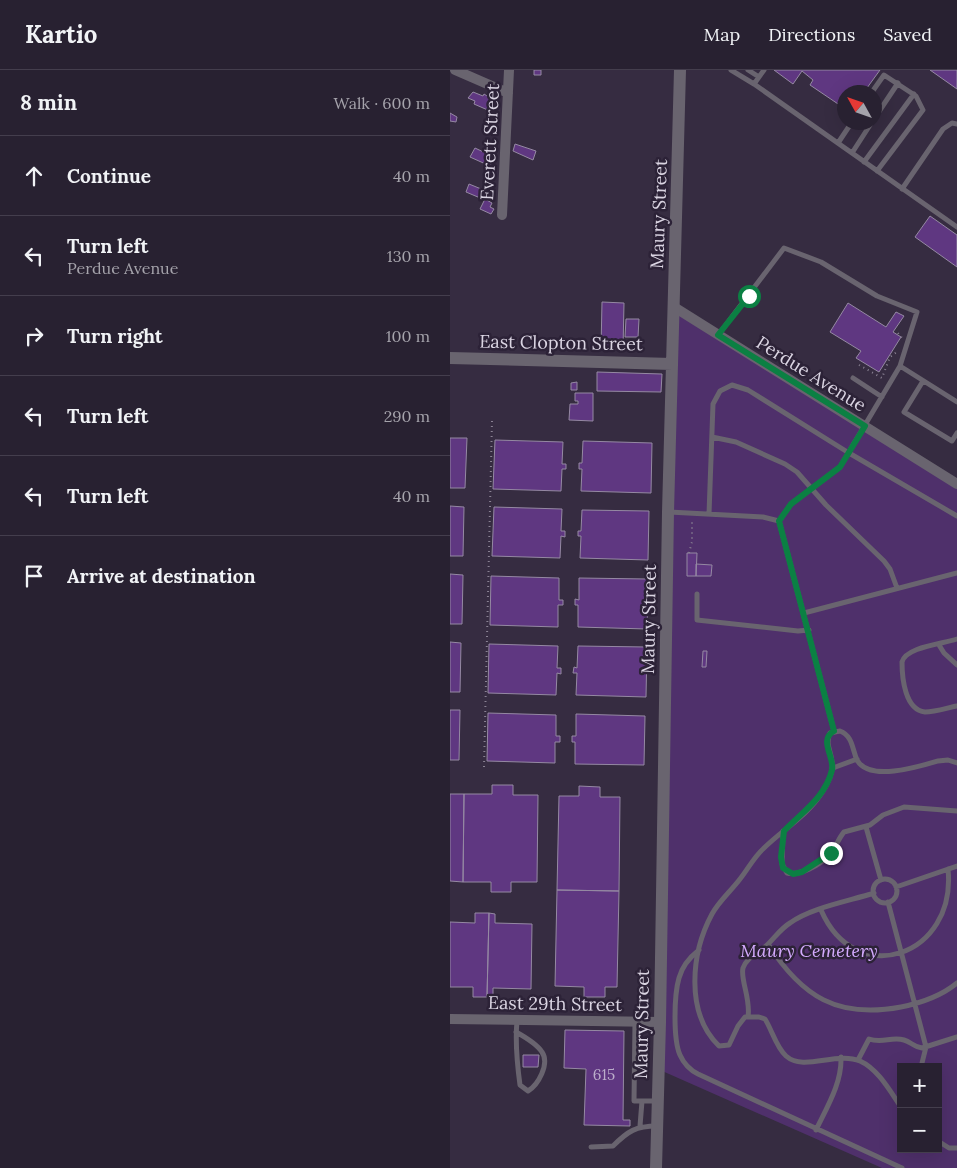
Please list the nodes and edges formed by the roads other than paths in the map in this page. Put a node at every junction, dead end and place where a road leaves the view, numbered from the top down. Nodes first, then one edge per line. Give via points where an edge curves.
1 (455, 70) edge
2 (509, 70) edge
3 (680, 70) edge
4 (731, 70) edge
5 (748, 70) edge
6 (764, 70) edge
7 (759, 77) junction
8 (898, 83) junction
9 (754, 84) junction
10 (877, 85) edge
11 (508, 93) junction
12 (914, 94) junction
13 (882, 107) edge
14 (957, 124) edge
15 (847, 130) edge
16 (867, 130) edge
17 (838, 143) junction
18 (852, 153) junction
19 (864, 162) junction
20 (877, 171) junction
21 (902, 189) junction
22 (502, 215) dead end
23 (957, 227) edge
24 (674, 307) junction
25 (718, 335) junction
26 (450, 358) edge
27 (672, 364) junction
28 (900, 366) junction
29 (853, 378) dead end
30 (923, 381) junction
31 (882, 397) junction
32 (957, 402) edge
33 (865, 426) junction
34 (957, 433) edge
35 (712, 436) junction
36 (849, 453) junction
37 (957, 484) edge
38 (812, 489) junction
39 (668, 512) junction
40 (709, 514) junction
41 (957, 516) edge
42 (779, 521) junction
43 (957, 573) edge
44 (897, 588) junction
45 (698, 594) dead end
46 (804, 613) junction
47 (809, 630) junction
48 (957, 639) edge
49 (939, 645) junction
50 (957, 665) edge
51 (957, 706) edge
52 (834, 731) junction
53 (857, 759) junction
54 (957, 763) edge
55 (833, 768) junction
56 (957, 811) edge
57 (866, 826) junction
58 (784, 831) junction
59 (957, 866) edge
60 (948, 870) junction
61 (881, 880) junction
62 (896, 887) junction
63 (874, 893) junction
64 (888, 902) junction
65 (821, 910) junction
66 (768, 944) junction
67 (700, 950) junction
68 (901, 954) junction
69 (957, 984) edge
70 (914, 1005) junction
71 (748, 1017) junction
72 (450, 1019) edge
73 (517, 1021) junction
74 (635, 1022) junction
75 (660, 1022) junction
76 (516, 1032) junction
77 (957, 1037) edge
78 (926, 1047) junction
79 (841, 1057) junction
80 (858, 1060) junction
81 (922, 1063) edge
82 (642, 1101) junction
83 (658, 1101) junction
84 (897, 1101) edge
85 (640, 1126) junction
86 (657, 1126) junction
87 (816, 1130) junction
88 (942, 1144) edge
89 (591, 1147) dead end
90 (957, 1148) edge
91 (656, 1168) edge
92 (902, 1168) edge

1 - 11 street
2 - 11 street, Everett Street
3 - 24 street, Maury Street
4 - 9 lane
5 - 7 lane
6 - 7 lane
7 - 9 lane
8 - 10 lane via 884,75
8 - 12 lane
8 - 13 lane
9 - 17 lane
11 - 22 street, Everett Street
12 - 19 lane
12 - 20 lane via 922,103 923,110
14 - 21 lane via 952,122 943,128
15 - 17 lane
16 - 18 lane
17 - 18 lane
18 - 19 lane
19 - 20 lane
20 - 21 lane
21 - 23 lane
24 - 25 street, Perdue Avenue
24 - 27 street, Maury Street
25 - 28 lane via 784,248 821,262 877,296 917,312
25 - 33 street, Perdue Avenue
26 - 27 street, East Clopton Street
27 - 39 street, Maury Street
28 - 30 lane
28 - 31 lane
29 - 31 lane
30 - 32 lane
30 - 34 lane via 904,412 952,441
31 - 33 lane
33 - 36 lane
33 - 37 street, Perdue Avenue
35 - 36 lane via 715,396 732,385 748,390
35 - 38 lane via 736,442 785,464
35 - 40 lane
36 - 38 lane via 840,467
36 - 41 lane
38 - 42 lane via 791,504
38 - 44 lane via 884,561
39 - 40 lane
39 - 75 street, Maury Street
40 - 42 lane
42 - 46 lane
43 - 44 lane
44 - 46 lane
45 - 47 lane via 697,620
46 - 47 lane
47 - 52 lane
48 - 49 lane
49 - 50 lane
49 - 51 lane via 910,651 903,656 902,672 909,701 925,712
52 - 53 lane via 848,735
52 - 55 lane via 827,742
53 - 54 lane via 867,770 876,773 938,761
53 - 55 lane
55 - 58 lane via 820,795
56 - 57 lane via 904,807
57 - 58 lane via 844,832 828,858 793,874 787,873 782,864
57 - 61 lane
58 - 67 lane via 762,850 718,904 706,926
59 - 60 lane
60 - 62 lane
60 - 68 lane via 950,894 941,924 926,942
61 - 62 lane via 892,881
61 - 63 lane via 874,885
62 - 64 lane via 896,895
63 - 64 lane via 881,902
63 - 65 lane
64 - 68 lane
65 - 66 lane via 791,922
65 - 68 lane via 833,931 852,947 875,955
66 - 70 lane via 798,981 821,999 842,1008 872,1012
66 - 71 lane via 742,969 750,1002
67 - 71 lane via 694,997 715,1042 719,1046 728,1045 738,1026
67 - 87 lane via 683,969 678,987 678,1043 682,1060 691,1071
68 - 70 lane
69 - 70 lane via 947,992
70 - 78 lane
71 - 79 lane via 765,1019 781,1051 794,1061
72 - 73 street, East 29th Street
73 - 74 street, East 29th Street
73 - 76 lane
74 - 75 street, East 29th Street
74 - 82 lane via 634,1101
75 - 83 street, Maury Street
76 - 76 lane via 520,1085 528,1091 537,1083 544,1056 539,1048
77 - 78 lane
78 - 80 lane via 916,1048 904,1040 879,1042 869,1039
78 - 81 lane
79 - 80 lane
79 - 87 lane via 842,1068 836,1087
80 - 84 lane via 880,1078
82 - 83 lane
82 - 85 lane
83 - 86 street, Maury Street
85 - 86 lane
85 - 89 lane via 613,1146
86 - 91 street, Maury Street
87 - 92 lane
88 - 90 lane

